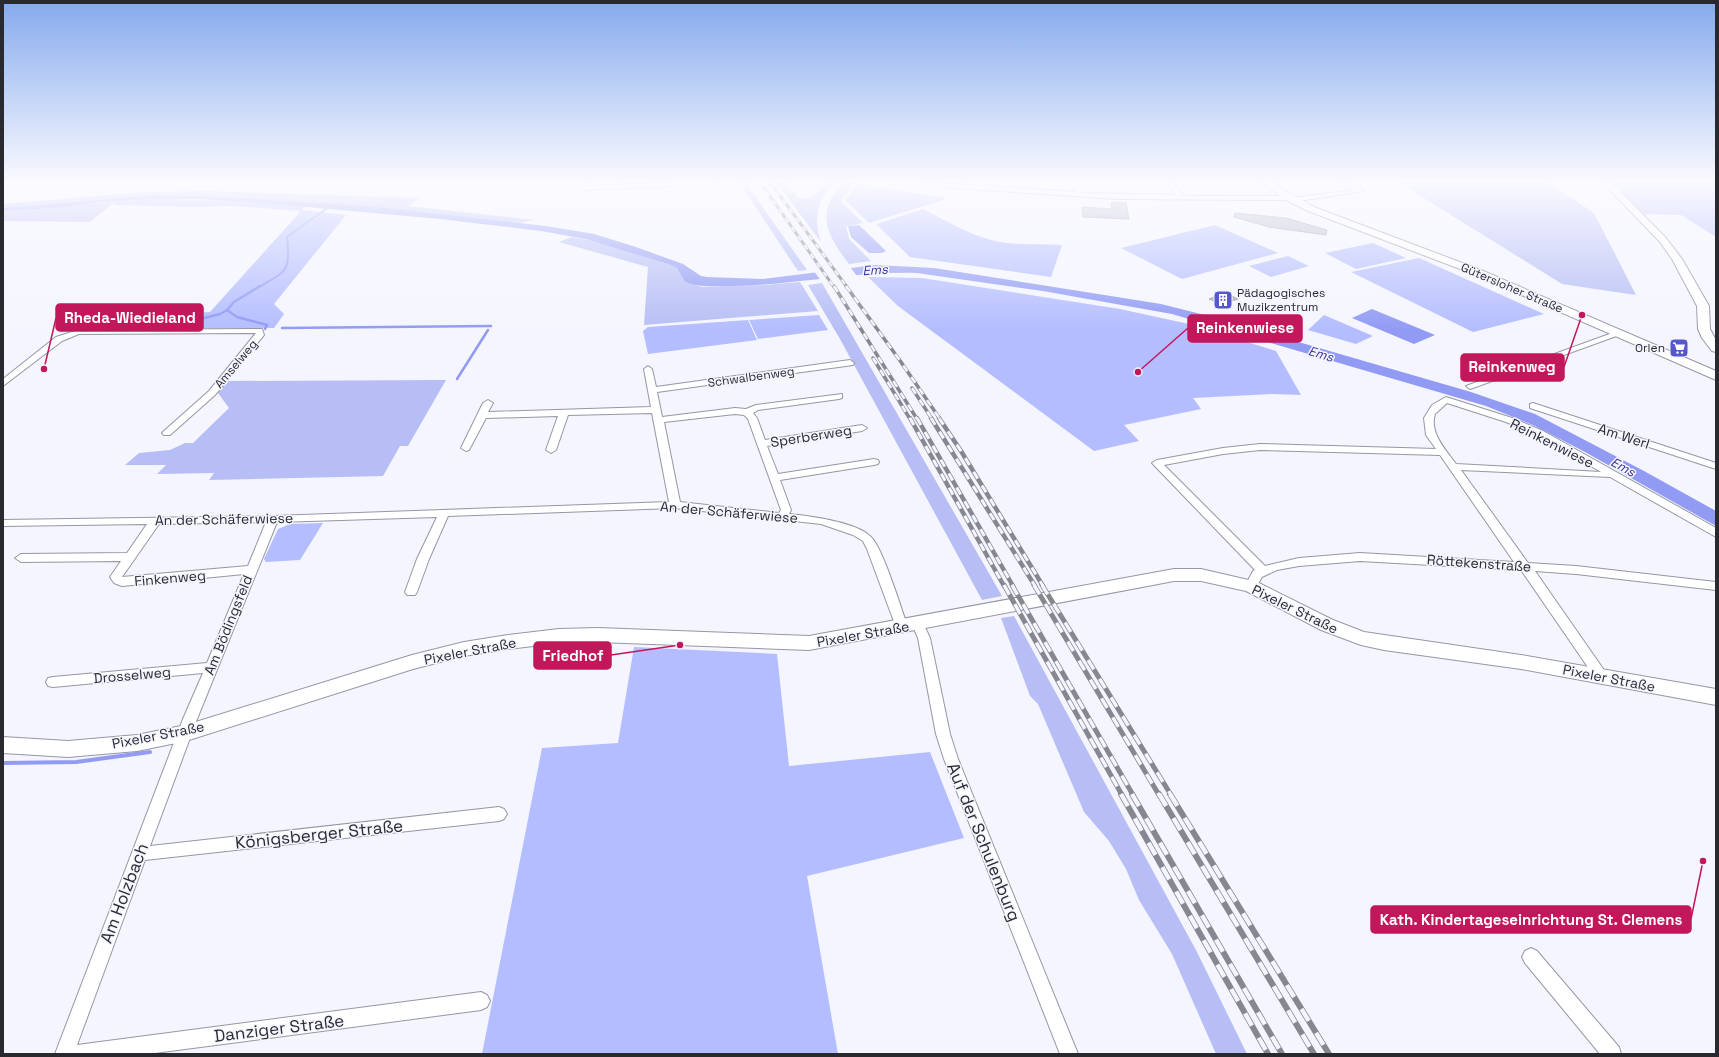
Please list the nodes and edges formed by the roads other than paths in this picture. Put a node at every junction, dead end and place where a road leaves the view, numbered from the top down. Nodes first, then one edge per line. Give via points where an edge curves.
1 (1369, 231) edge
2 (1654, 231) edge
3 (1618, 334) junction
4 (1716, 348) edge
5 (850, 363) dead end
6 (648, 369) dead end
7 (1716, 376) edge
8 (3, 384) edge
9 (1470, 386) dead end
10 (653, 390) junction
11 (839, 396) dead end
12 (488, 403) dead end
13 (1533, 406) dead end
14 (656, 410) junction
15 (748, 412) junction
16 (564, 413) junction
17 (482, 416) junction
18 (659, 420) junction
19 (862, 428) dead end
20 (167, 433) dead end
21 (761, 444) junction
22 (466, 448) dead end
23 (551, 450) dead end
24 (1443, 452) junction
25 (874, 462) dead end
26 (1716, 466) edge
27 (1453, 467) junction
28 (1611, 473) junction
29 (774, 478) junction
30 (674, 505) junction
31 (444, 513) junction
32 (784, 516) junction
33 (273, 519) junction
34 (156, 520) junction
35 (3, 523) edge
36 (1716, 533) edge
37 (130, 557) junction
38 (21, 558) dead end
39 (1523, 566) junction
40 (250, 570) junction
41 (1262, 571) junction
42 (1251, 586) junction
43 (1716, 586) edge
44 (411, 592) dead end
45 (910, 625) junction
46 (211, 667) junction
47 (1601, 676) junction
48 (52, 682) dead end
49 (1716, 697) edge
50 (186, 733) junction
51 (3, 745) edge
52 (499, 814) dead end
53 (139, 854) junction
54 (1531, 957) dead end
55 (481, 1001) dead end
56 (64, 1054) edge
57 (76, 1054) edge
58 (1069, 1054) edge
59 (1612, 1054) edge

1 - 3 main road, Gütersloher Straße via 1477,272
2 - 4 main road via 1678,259 1703,306 1704,329
3 - 7 main road, Gütersloher Straße
3 - 9 street
5 - 10 street, Schwalbenweg
6 - 10 street
8 - 20 street, Amselweg via 68,334 259,331 260,335 212,393
10 - 14 street
11 - 15 street via 756,408
12 - 17 street
13 - 26 street, Am Werl
14 - 16 street
14 - 18 street
15 - 18 street via 736,411
15 - 21 street, Sperberweg
16 - 17 street
16 - 23 street
17 - 22 street
18 - 30 street
19 - 21 street, Sperberweg
21 - 29 street, Sperberweg
24 - 27 street
24 - 28 street, Reinkenwiese via 1431,435 1428,420 1434,407 1446,400 1509,420 1534,431
24 - 41 street via 1278,446 1222,451 1157,463
25 - 29 street
27 - 28 street, Reinkenwiese via 1606,475
27 - 39 street
28 - 36 street, Reinkenwiese
29 - 32 street, Sperberweg via 786,510
30 - 31 street, An der Schäferwiese
30 - 32 street, An der Schäferwiese
31 - 33 street, An der Schäferwiese
31 - 44 street
32 - 45 street, An der Schäferwiese via 822,521 840,526 867,539
33 - 34 street, An der Schäferwiese
33 - 40 street, Am Bödingsfeld
34 - 35 street, An der Schäferwiese
34 - 37 street, Finkenweg
37 - 38 street, Finkenweg
37 - 40 street, Finkenweg via 116,577 122,582
39 - 41 street, Röttekenstraße via 1360,557 1299,562
39 - 43 street, Röttekenstraße
39 - 47 street via 1532,575
40 - 46 street, Am Bödingsfeld
41 - 42 street
42 - 45 main road, Pixeler Straße via 1201,575 1169,575
42 - 47 main road, Pixeler Straße via 1327,625 1361,638
45 - 50 main road, Pixeler Straße via 807,643 598,635 559,636 508,642 464,649 412,662
45 - 58 street, Auf der Schulenburg via 924,638 943,734 951,759
46 - 48 street, Drosselweg
46 - 50 street, Am Bödingsfeld
47 - 49 main road, Pixeler Straße
50 - 51 main road, Pixeler Straße via 137,742 68,749
50 - 53 street, Am Holzbach
52 - 53 street, Königsberger Straße
53 - 56 street, Am Holzbach
54 - 59 street
55 - 57 street, Danziger Straße

